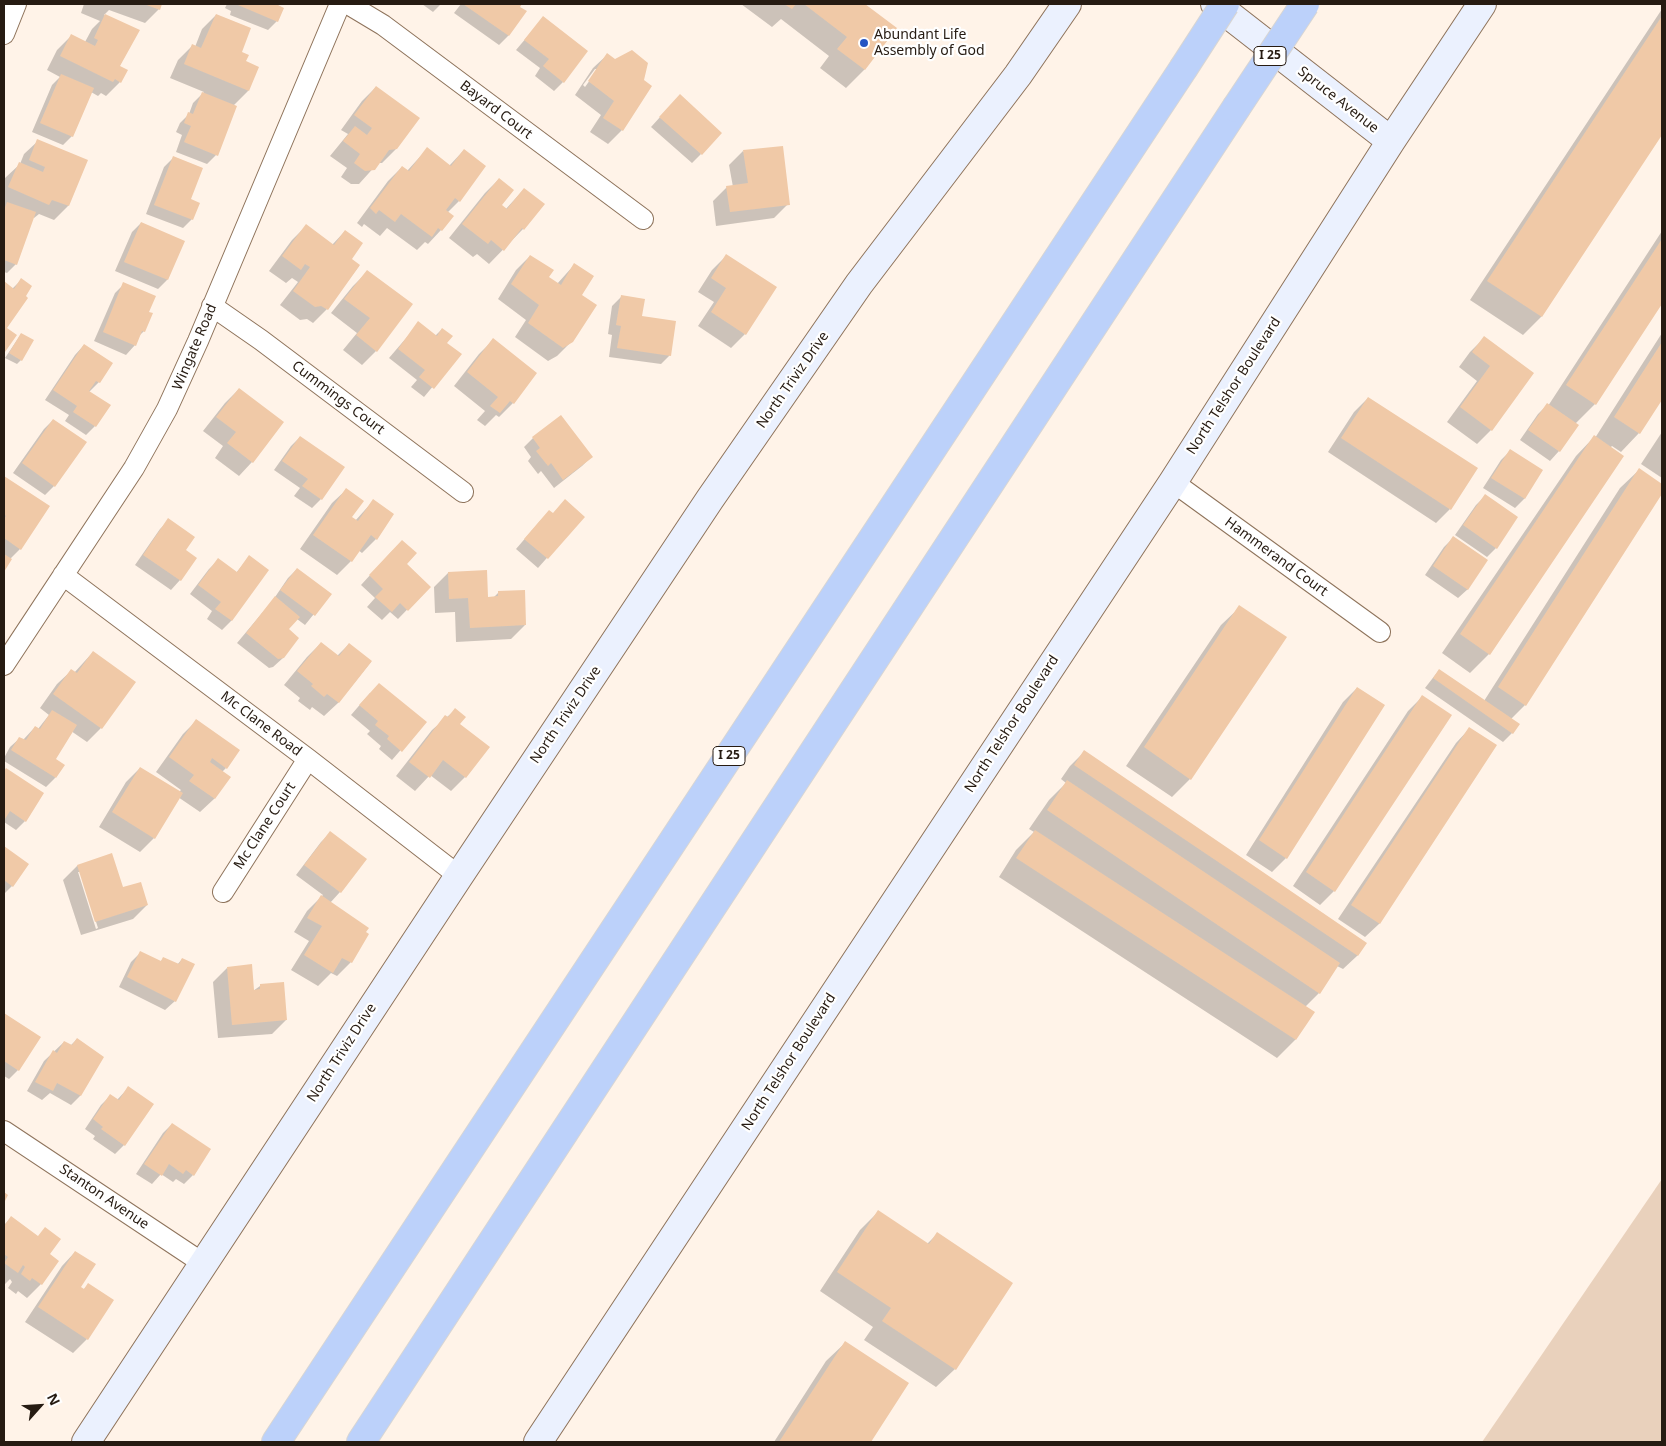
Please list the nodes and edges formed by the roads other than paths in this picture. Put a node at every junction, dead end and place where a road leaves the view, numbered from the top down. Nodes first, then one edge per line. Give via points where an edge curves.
1 (16, 4) edge
2 (340, 4) edge
3 (348, 4) edge
4 (1067, 4) edge
5 (1215, 4) edge
6 (1225, 4) edge
7 (1305, 4) edge
8 (1482, 4) edge
9 (4, 34) edge
10 (1391, 141) junction
11 (643, 220) dead end
12 (212, 306) junction
13 (1173, 482) junction
14 (463, 492) dead end
15 (63, 575) junction
16 (1380, 632) dead end
17 (4, 665) edge
18 (308, 759) junction
19 (458, 876) junction
20 (223, 892) dead end
21 (4, 1131) edge
22 (204, 1264) junction
23 (86, 1442) edge
24 (276, 1442) edge
25 (360, 1442) edge
26 (538, 1442) edge

1 - 9 street
2 - 12 street, Wingate Road
3 - 11 street, Bayard Court via 383,25
4 - 19 main road, North Triviz Drive via 859,284 704,507
5 - 10 main road, Spruce Avenue
6 - 24 highway, I 25, bridge
7 - 25 highway, I 25, bridge
8 - 10 main road, North Telshor Boulevard
10 - 13 main road, North Telshor Boulevard
12 - 14 street, Cummings Court
12 - 15 street, Wingate Road via 168,409
13 - 16 street, Hammerand Court
13 - 26 main road, North Telshor Boulevard
15 - 17 street, Wingate Road
15 - 18 street, Mc Clane Road
18 - 19 street, Mc Clane Road
18 - 20 street, Mc Clane Court
19 - 22 main road, North Triviz Drive
21 - 22 street, Stanton Avenue
22 - 23 main road, North Triviz Drive

